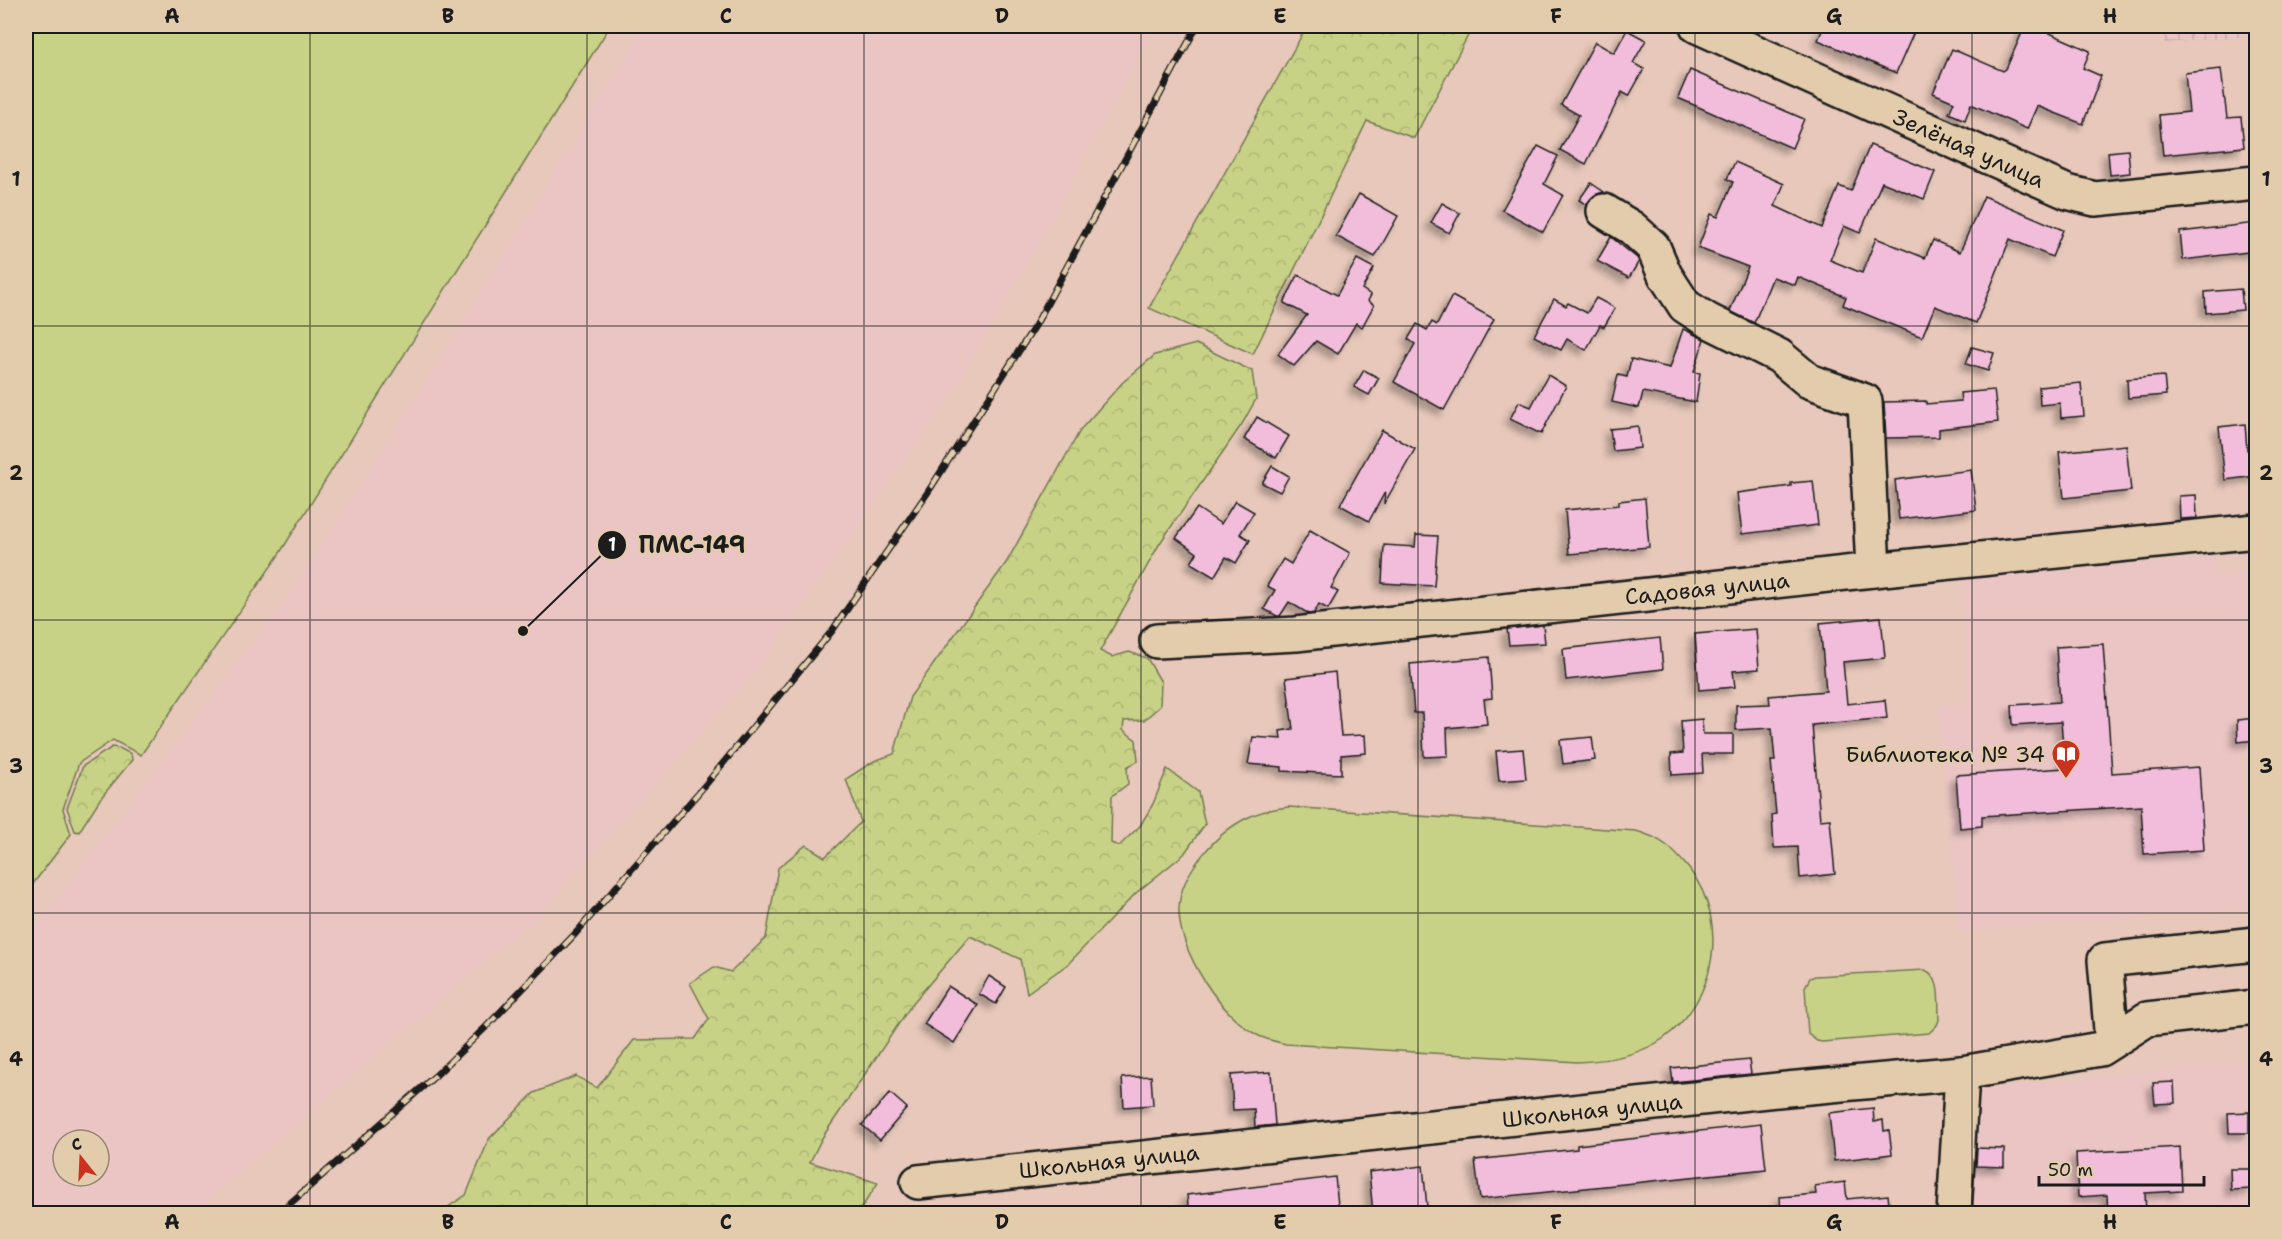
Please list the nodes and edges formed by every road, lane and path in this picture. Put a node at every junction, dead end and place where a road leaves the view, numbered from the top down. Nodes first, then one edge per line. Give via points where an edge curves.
1 (1697, 26) edge
2 (1757, 38) edge
3 (2256, 183) edge
4 (1604, 211) dead end
5 (2256, 531) edge
6 (1873, 570) junction
7 (1157, 641) dead end
8 (2256, 944) edge
9 (2256, 1007) edge
10 (2112, 1041) junction
11 (1962, 1073) junction
12 (918, 1182) dead end
13 (1954, 1214) edge

1 - 2 street, Зелёная улица
2 - 3 street, Зелёная улица via 2067,192 2095,199
4 - 6 street via 1653,247 1685,306 1779,356 1809,381 1864,401
5 - 6 street, Садовая улица
6 - 7 street, Садовая улица via 1296,634
8 - 10 street via 2105,960
9 - 10 street, Школьная улица via 2147,1019
10 - 11 street, Школьная улица via 2100,1049
11 - 12 street, Школьная улица
11 - 13 street

